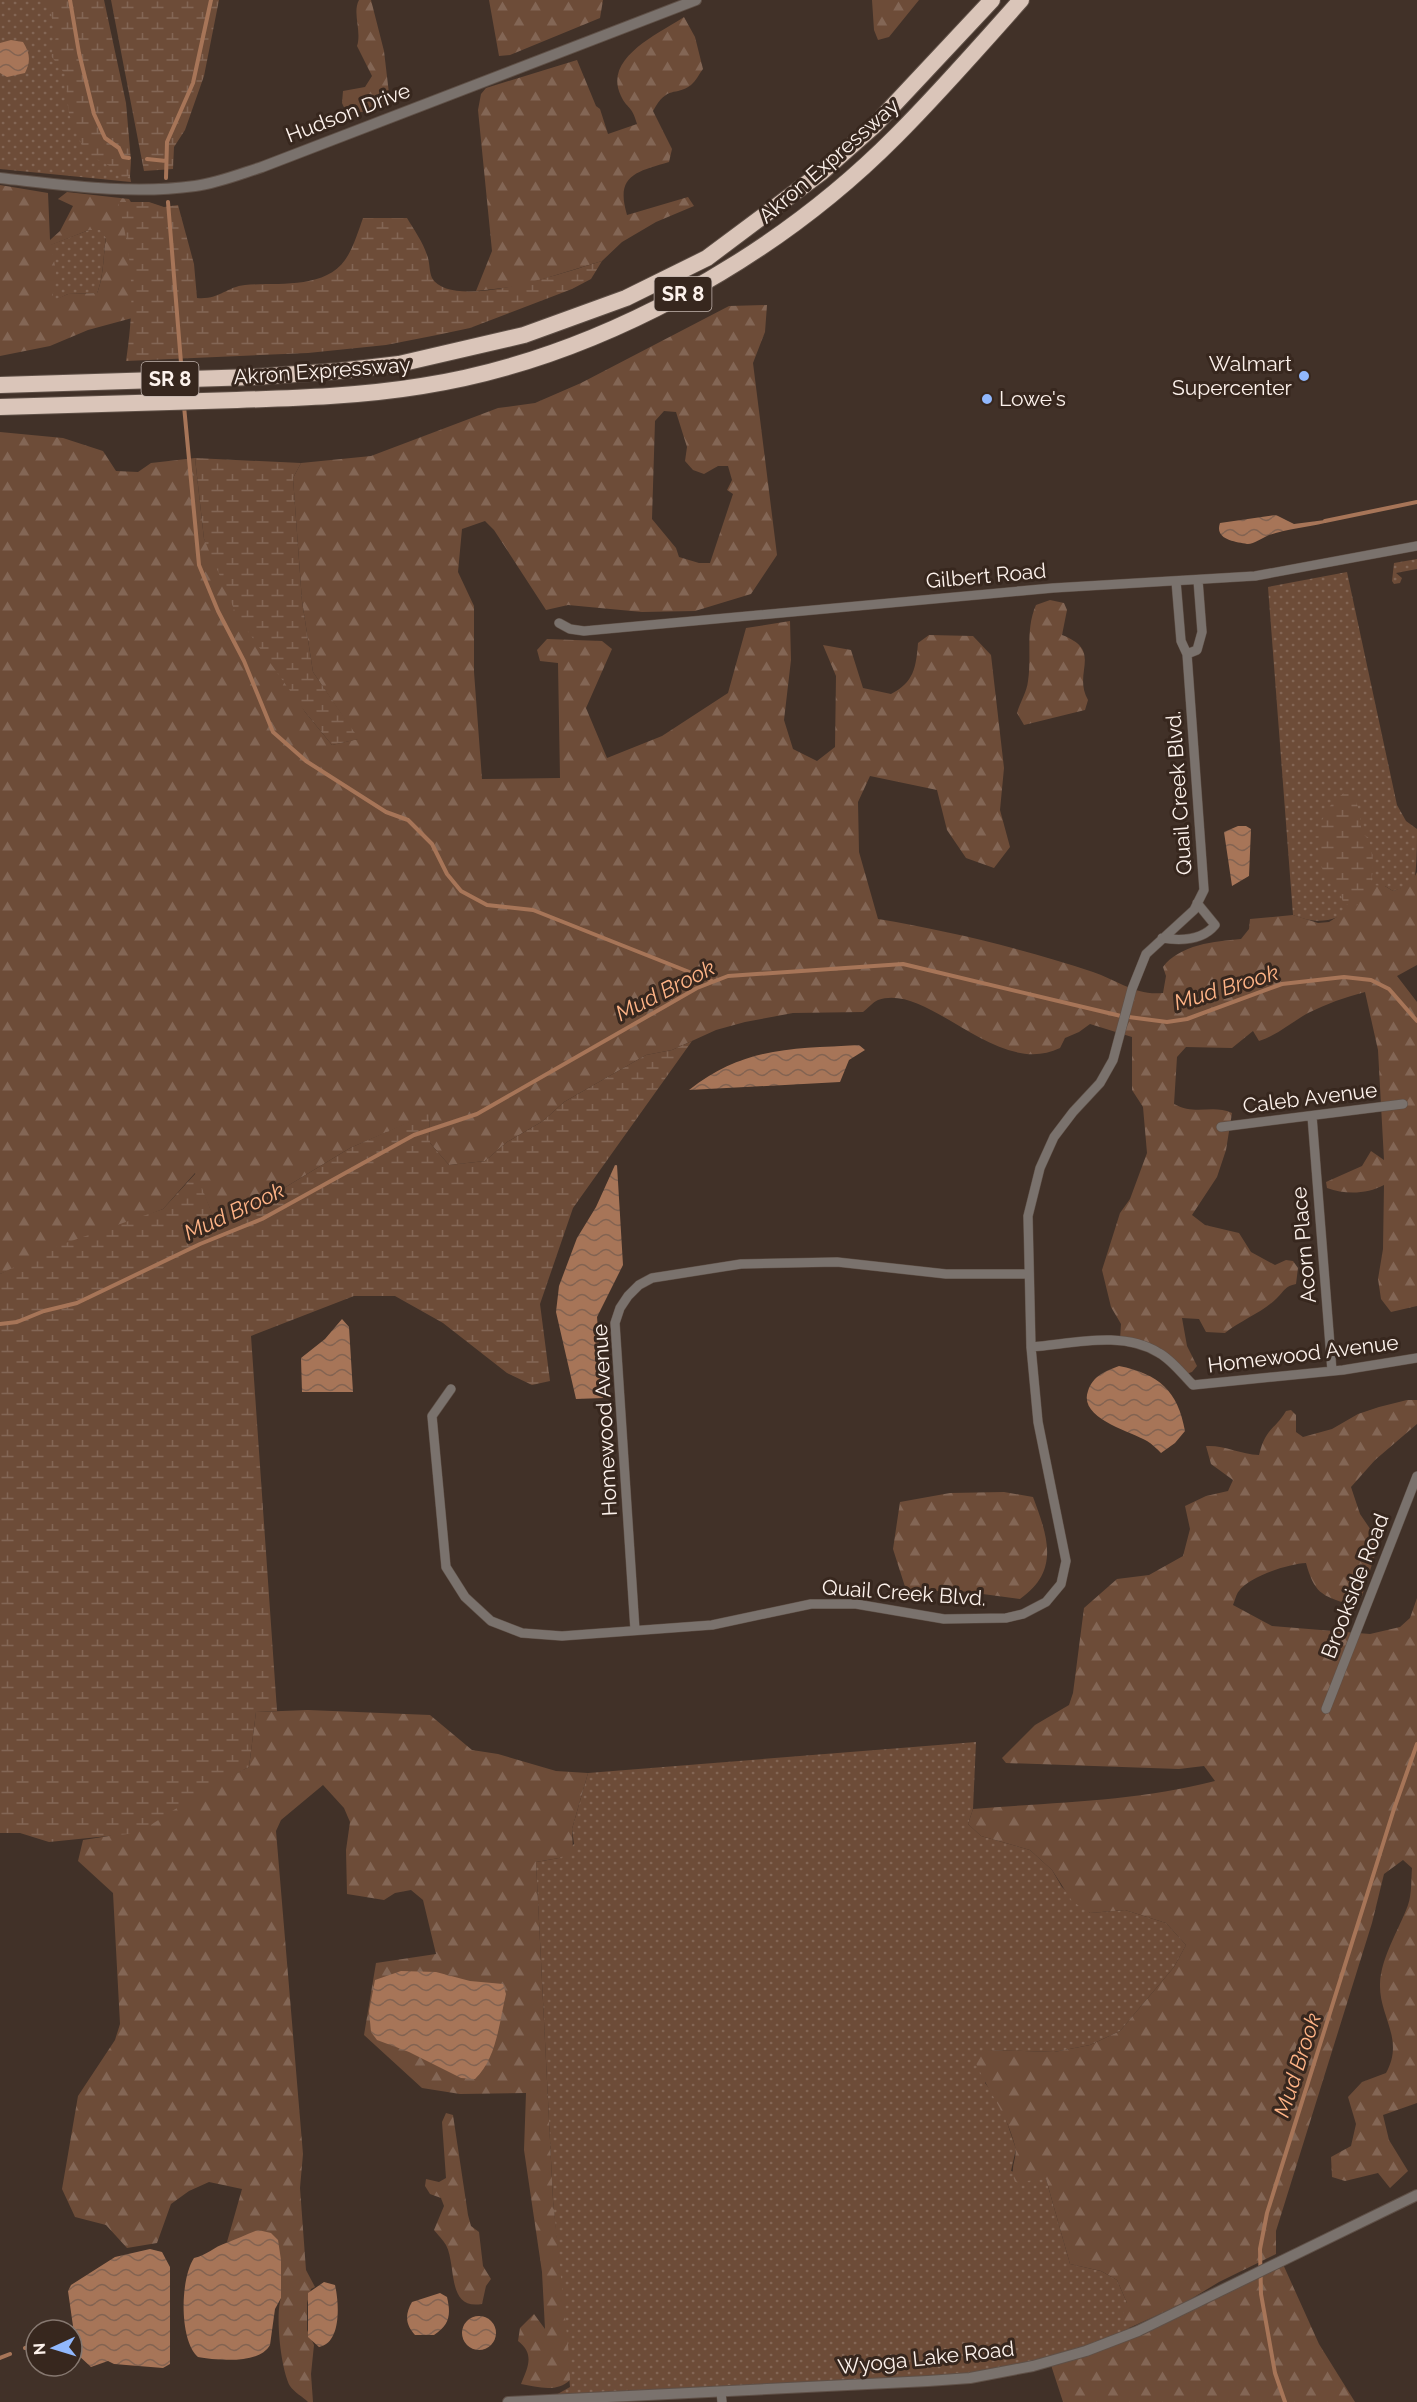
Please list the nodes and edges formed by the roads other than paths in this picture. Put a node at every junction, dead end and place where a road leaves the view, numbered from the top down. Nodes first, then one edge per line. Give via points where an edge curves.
1 (696, 0) edge
2 (992, 0) edge
3 (1021, 0) edge
4 (0, 178) edge
5 (0, 385) edge
6 (0, 407) edge
7 (1417, 546) edge
8 (1198, 580) junction
9 (1176, 581) junction
10 (559, 623) dead end
11 (1187, 654) junction
12 (1197, 903) junction
13 (1162, 938) junction
14 (1403, 1104) dead end
15 (1312, 1116) junction
16 (1221, 1127) dead end
17 (1029, 1274) junction
18 (1031, 1347) junction
19 (1417, 1358) edge
20 (1332, 1371) junction
21 (451, 1389) dead end
22 (1417, 1476) edge
23 (635, 1630) junction
24 (1326, 1709) dead end
25 (1417, 2194) edge
26 (722, 2397) edge
27 (508, 2402) edge

1 - 4 street, Hudson Drive via 262,167 211,183 116,189
2 - 5 highway, Akron Expressway / SR 8 via 874,126 777,208 707,258 626,298 524,335 399,364 252,377
3 - 6 highway, Akron Expressway / SR 8 via 895,137 776,238 702,284 569,346 424,386 357,395
7 - 8 street, Gilbert Road via 1255,576
8 - 9 street, Gilbert Road
8 - 11 street via 1201,639 1197,650
9 - 10 street, Gilbert Road via 1053,588 584,631
9 - 11 street, Quail Creek Blvd. via 1181,641
11 - 12 street, Quail Creek Blvd. via 1204,890
12 - 13 street, Quail Creek Blvd.
12 - 13 street via 1215,925 1192,939
13 - 17 street, Quail Creek Blvd. via 1146,954 1135,980 1113,1060 1054,1137 1040,1168 1028,1216
14 - 15 street, Caleb Avenue
15 - 16 street, Caleb Avenue
15 - 20 street, Acorn Place
17 - 18 street, Quail Creek Blvd.
17 - 23 street, Homewood Avenue via 946,1274 837,1262 783,1262 672,1274 639,1285 620,1308 615,1323
18 - 20 street, Homewood Avenue via 1120,1340 1140,1344 1161,1353 1193,1385
18 - 23 street, Quail Creek Blvd. via 1038,1422 1066,1561 1061,1584 1046,1602 1006,1618 944,1619 856,1604 811,1605 712,1625
19 - 20 street, Homewood Avenue
21 - 23 street, Quail Creek Blvd. via 432,1416 442,1551 446,1568 465,1597 491,1622 522,1633 562,1636
22 - 24 street, Brookside Road
25 - 26 street, Wyoga Lake Road via 1233,2287 1086,2351 970,2378
26 - 27 street, Wyoga Lake Road

